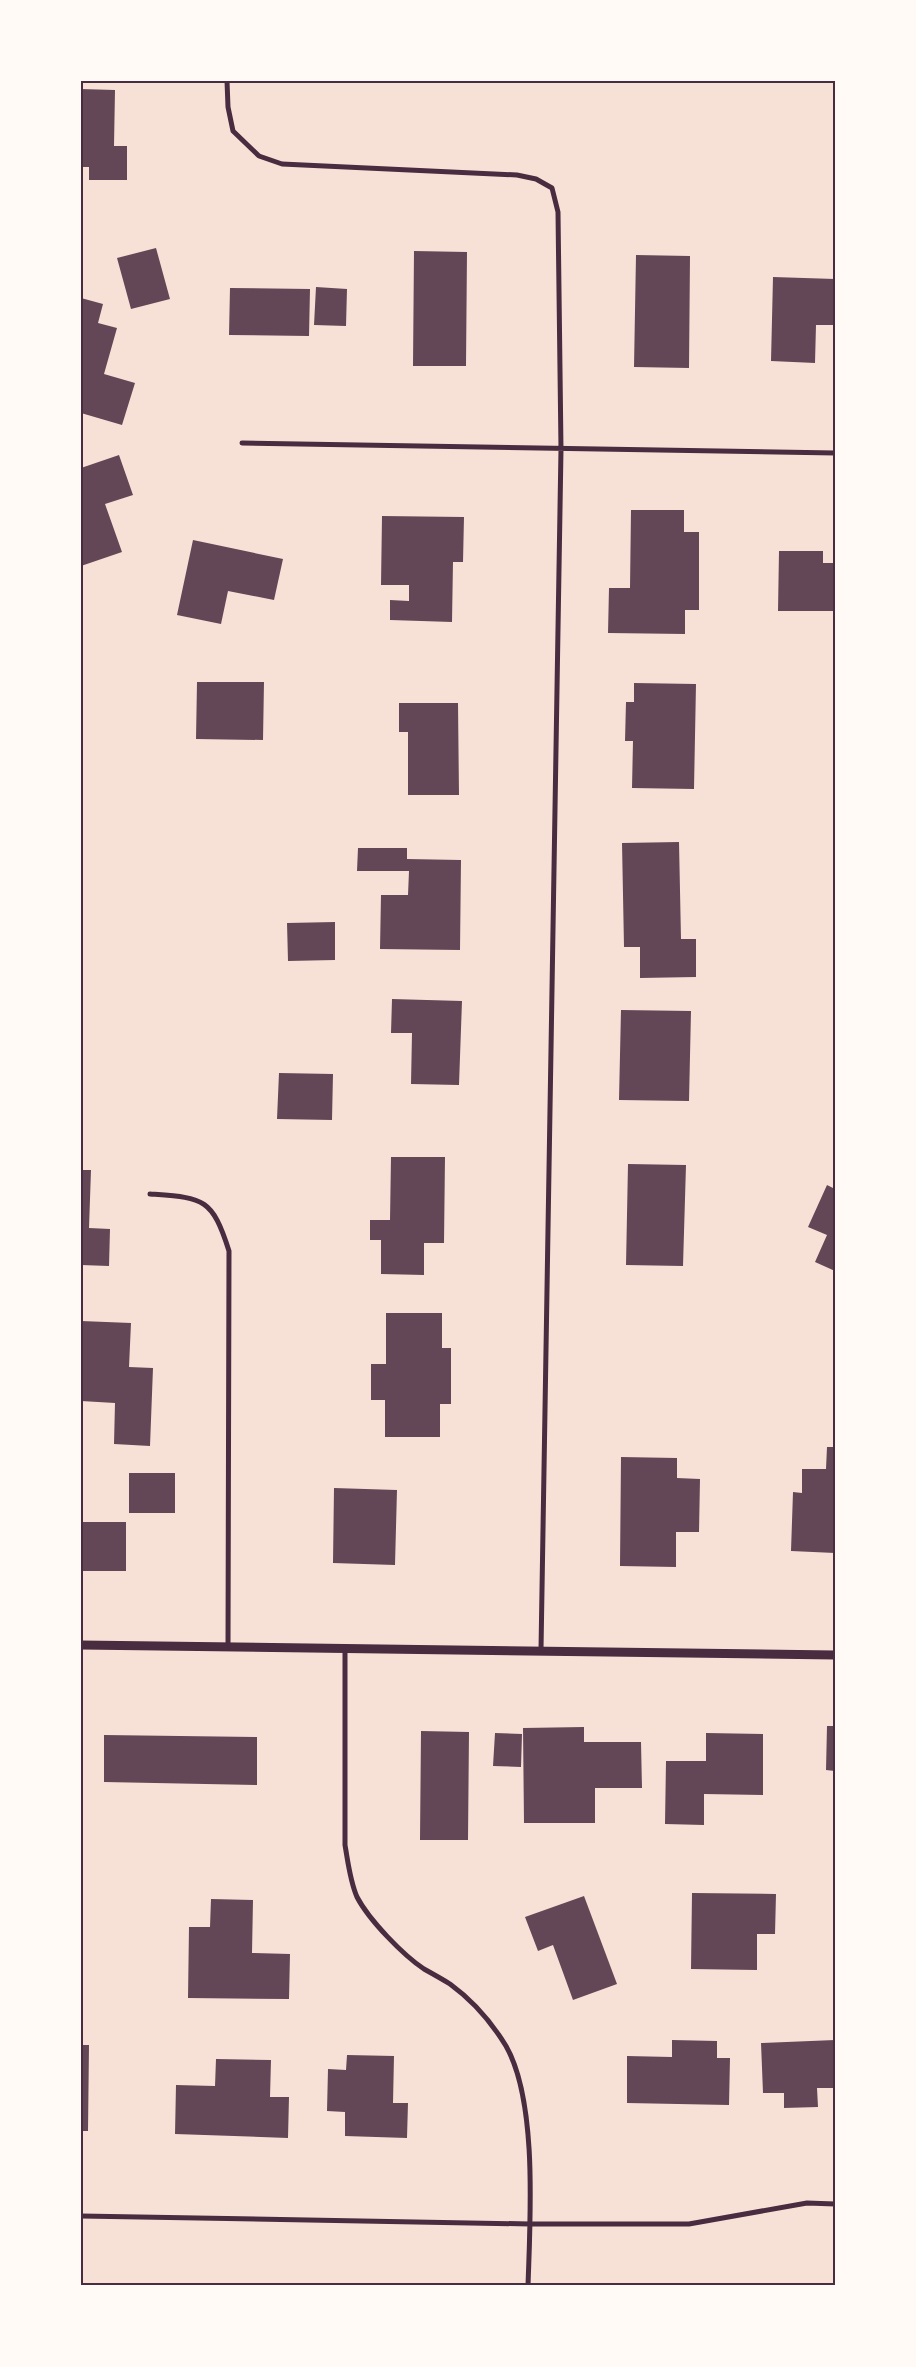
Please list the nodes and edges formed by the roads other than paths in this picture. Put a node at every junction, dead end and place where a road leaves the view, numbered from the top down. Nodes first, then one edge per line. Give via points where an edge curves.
1 (227, 81) edge
2 (242, 443) dead end
3 (561, 449) junction
4 (835, 453) edge
5 (150, 1194) dead end
6 (81, 1645) edge
7 (228, 1648) junction
8 (345, 1650) junction
9 (542, 1650) junction
10 (835, 1655) edge
11 (835, 2204) edge
12 (81, 2216) edge
13 (530, 2224) junction
14 (528, 2286) edge

1 - 3 street via 233,131 259,156 282,164 517,175 536,179 552,188 560,243
2 - 3 street
3 - 4 street
3 - 9 street
5 - 7 street via 192,1197 208,1207 220,1222 229,1251
6 - 7 street
7 - 8 street
8 - 9 street
8 - 13 street via 346,1845 357,1897 374,1923 422,1968 450,1984 471,2002 506,2048 520,2080 527,2124
9 - 10 street
11 - 13 street via 807,2204 690,2224
12 - 13 street
13 - 14 street

